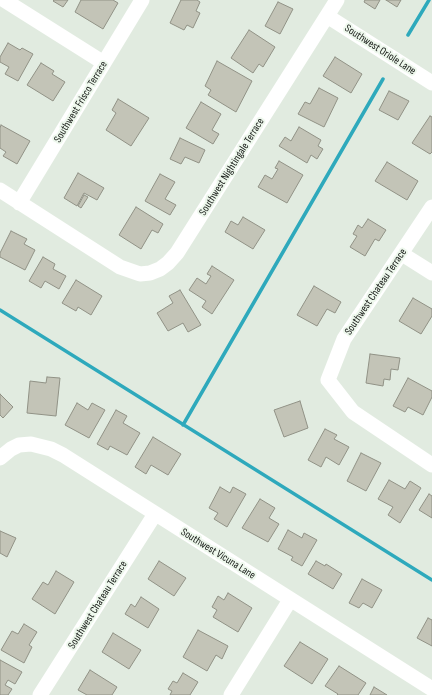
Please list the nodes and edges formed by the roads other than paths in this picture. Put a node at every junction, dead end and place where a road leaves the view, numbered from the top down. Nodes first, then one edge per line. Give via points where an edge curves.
1 (4, 0) edge
2 (142, 0) edge
3 (338, 0) edge
4 (327, 16) junction
5 (104, 63) junction
6 (432, 83) edge
7 (0, 190) edge
8 (19, 203) junction
9 (432, 207) edge
10 (402, 254) junction
11 (432, 273) edge
12 (0, 458) edge
13 (432, 465) edge
14 (155, 514) junction
15 (290, 600) junction
16 (432, 689) edge
17 (40, 695) edge
18 (231, 695) edge

1 - 5 street
2 - 5 street, Southwest Frisco Terrace
3 - 4 street, Southwest Nightingale Terrace
4 - 6 street, Southwest Oriole Lane
4 - 8 street, Southwest Nightingale Terrace via 177,253 160,269 140,274 120,267
5 - 8 street, Southwest Frisco Terrace
7 - 8 street, Southwest Nightingale Terrace
9 - 10 street, Southwest Chateau Terrace
10 - 11 street
10 - 13 street, Southwest Chateau Terrace via 344,339 328,380 353,412
12 - 14 street, Southwest Vicuna Lane via 19,445 31,444 51,449
14 - 15 street, Southwest Vicuna Lane
14 - 17 street, Southwest Chateau Terrace
15 - 16 street, Southwest Vicuna Lane
15 - 18 street

